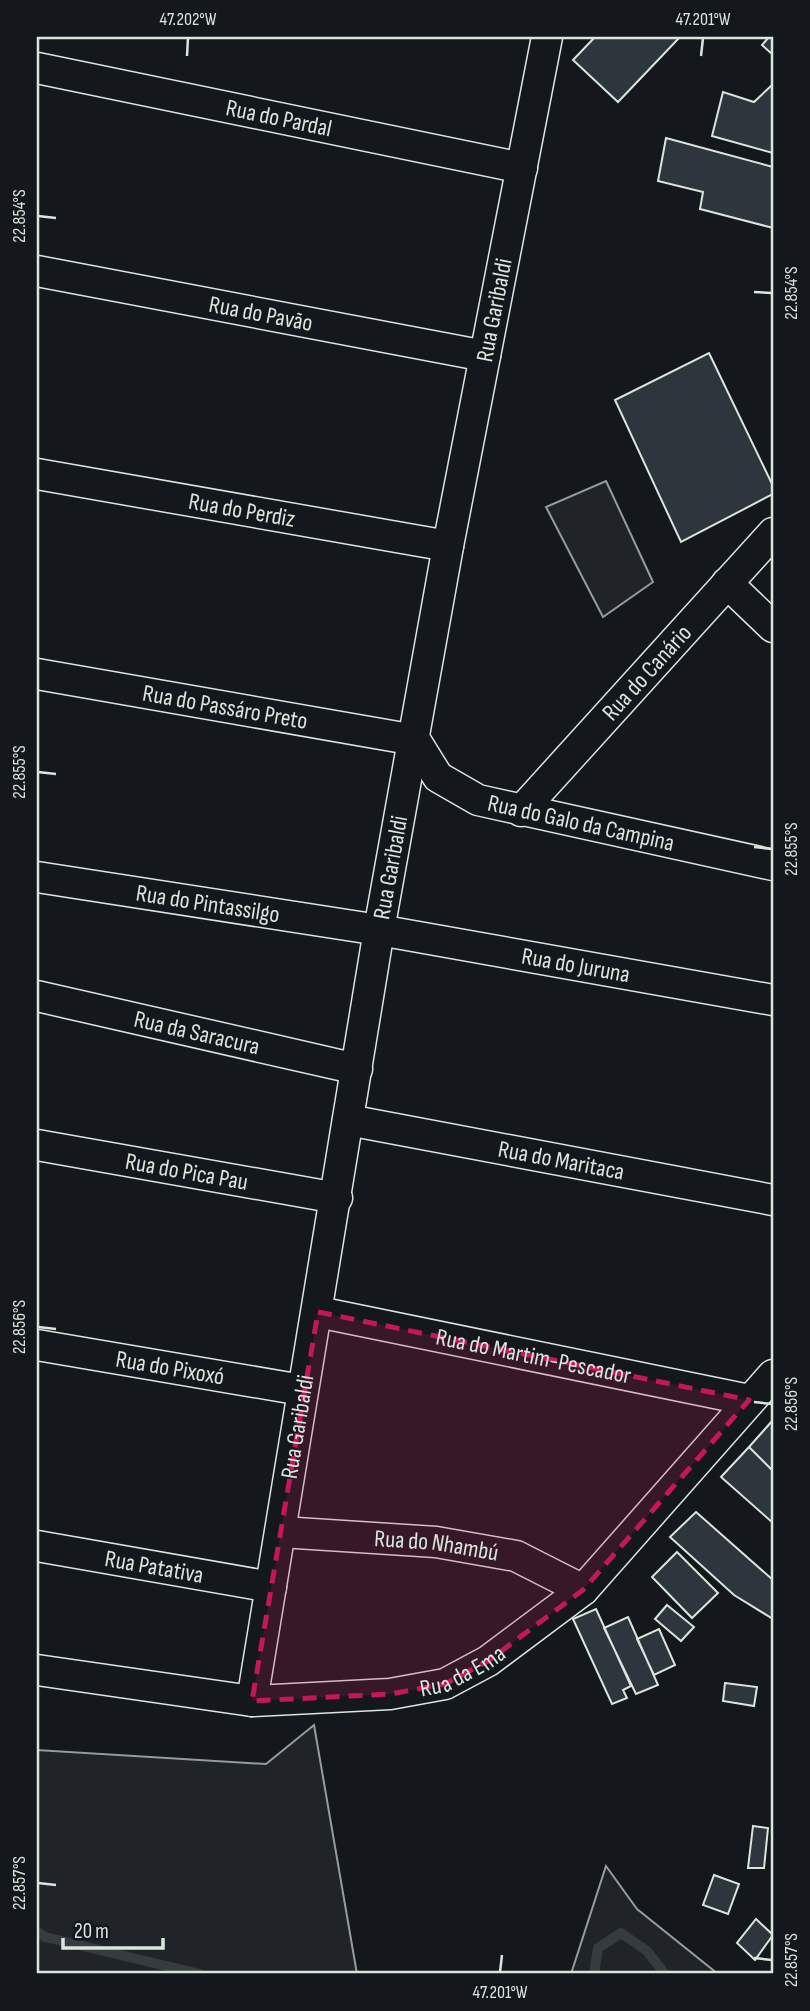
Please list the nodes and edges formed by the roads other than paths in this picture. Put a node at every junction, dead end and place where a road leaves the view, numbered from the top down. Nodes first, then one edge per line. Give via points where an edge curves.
1 (547, 37) edge
2 (37, 68) edge
3 (522, 168) junction
4 (37, 271) edge
5 (485, 355) junction
6 (37, 474) edge
7 (773, 533) edge
8 (448, 546) junction
9 (727, 583) junction
10 (773, 627) edge
11 (37, 674) edge
12 (415, 740) junction
13 (520, 811) junction
14 (773, 864) edge
15 (37, 877) edge
16 (379, 930) junction
17 (37, 996) edge
18 (773, 1000) edge
19 (357, 1069) junction
20 (348, 1120) junction
21 (37, 1145) edge
22 (337, 1198) junction
23 (773, 1200) edge
24 (318, 1312) junction
25 (37, 1345) edge
26 (773, 1374) edge
27 (302, 1390) junction
28 (749, 1400) junction
29 (281, 1532) junction
30 (37, 1546) edge
31 (271, 1587) junction
32 (583, 1590) junction
33 (37, 1670) edge
34 (252, 1701) junction

1 - 3 street, Rua Garibaldi
2 - 3 street, Rua do Pardal
3 - 5 street, Rua Garibaldi
4 - 5 street, Rua do Pavão
5 - 8 street, Rua Garibaldi
6 - 8 street, Rua do Perdiz
7 - 9 street, Rua do Canário
8 - 12 street, Rua Garibaldi
9 - 10 street
9 - 13 street, Rua do Canário
11 - 12 street, Rua do Passáro Preto
12 - 13 street, Rua do Galo da Campina via 438,777 478,800
12 - 16 street, Rua Garibaldi
13 - 14 street, Rua do Galo da Campina
15 - 16 street, Rua do Pintassilgo
16 - 18 street, Rua do Juruna
16 - 19 street, Rua Garibaldi
17 - 19 street, Rua da Saracura
19 - 20 street, Rua Garibaldi
20 - 22 street, Rua Garibaldi
20 - 23 street, Rua do Maritaca
21 - 22 street, Rua do Pica Pau
22 - 24 street, Rua Garibaldi
24 - 27 street, Rua Garibaldi
24 - 28 street, Rua do Martim-Pescador
25 - 27 street, Rua do Pixoxó
26 - 28 street, Rua da Ema
27 - 29 street, Rua Garibaldi
28 - 32 street, Rua da Ema
29 - 31 street, Rua Garibaldi
29 - 32 street, Rua do Nhambú via 436,1542 516,1556
30 - 31 street, Rua Patativa
31 - 34 street, Rua Garibaldi
32 - 34 street, Rua da Ema via 488,1661 445,1684 390,1694
33 - 34 street, Rua da Ema

